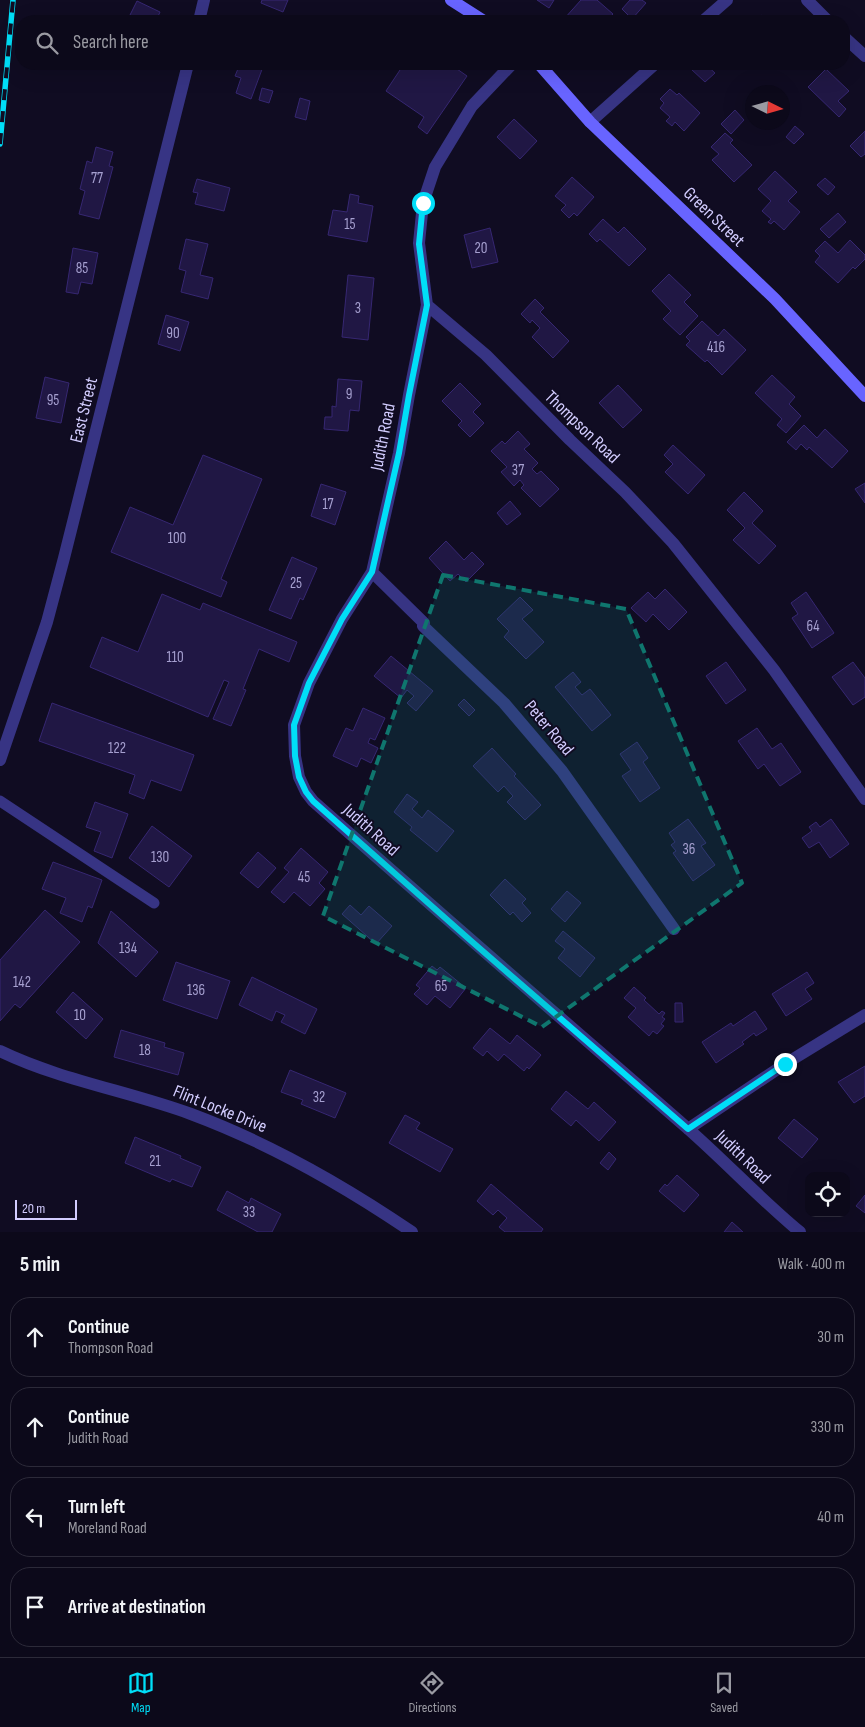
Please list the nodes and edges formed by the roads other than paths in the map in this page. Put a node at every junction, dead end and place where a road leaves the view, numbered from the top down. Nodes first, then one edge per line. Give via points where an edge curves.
1 (204, 0) edge
2 (451, 0) edge
3 (727, 0) edge
4 (806, 0) edge
5 (200, 15) edge
6 (475, 15) edge
7 (710, 15) edge
8 (822, 15) edge
9 (850, 42) edge
10 (865, 56) edge
11 (186, 70) edge
12 (506, 70) edge
13 (544, 70) edge
14 (648, 70) edge
15 (590, 122) junction
16 (427, 305) junction
17 (865, 396) edge
18 (372, 572) junction
19 (0, 760) edge
20 (865, 799) edge
21 (0, 801) edge
22 (154, 903) dead end
23 (674, 930) dead end
24 (865, 1015) edge
25 (0, 1050) edge
26 (688, 1129) junction
27 (412, 1232) edge
28 (800, 1232) edge

1 - 5 street
2 - 6 main road
3 - 7 street
4 - 8 street
9 - 10 street
11 - 19 street, East Street via 47,622
12 - 16 street via 472,106 435,167 423,203 419,244
13 - 15 main road, Green Street
14 - 15 street
15 - 17 main road, Green Street via 775,299
16 - 18 street, Judith Road
16 - 20 street, Thompson Road via 486,355 673,543 774,670
18 - 23 street, Peter Road via 504,703 562,771
18 - 26 street, Judith Road via 342,619 309,683 294,725 295,756 306,792
21 - 22 lane
24 - 26 street
25 - 27 street, Flint Locke Drive via 48,1071 191,1114 259,1142 366,1200
26 - 28 street, Judith Road

